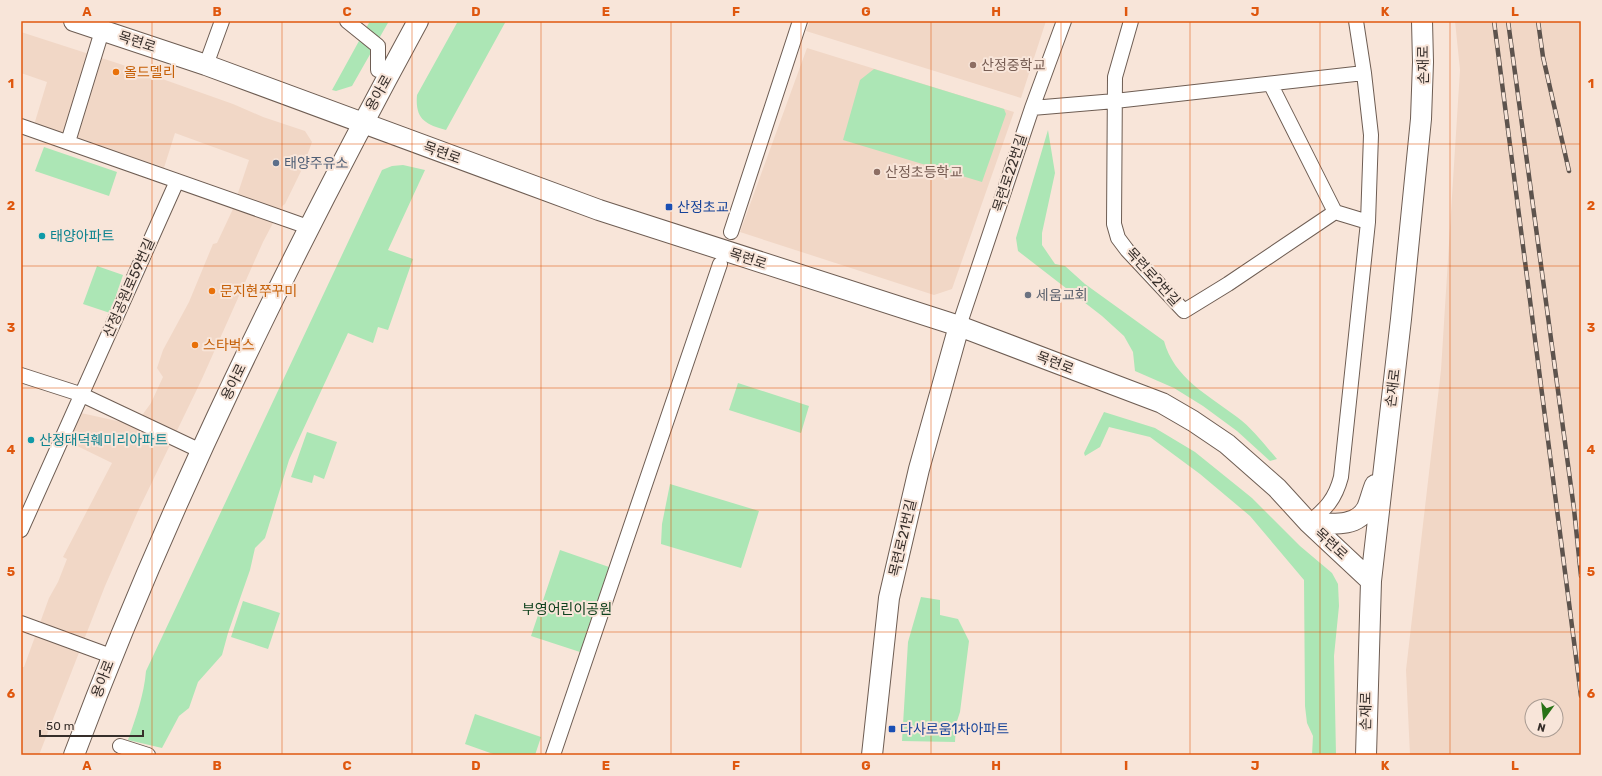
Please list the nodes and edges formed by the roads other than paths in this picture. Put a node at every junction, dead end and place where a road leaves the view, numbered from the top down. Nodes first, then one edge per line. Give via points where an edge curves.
1 (74, 21) edge
2 (222, 21) edge
3 (347, 21) edge
4 (418, 21) edge
5 (800, 21) edge
6 (1064, 21) edge
7 (1131, 21) edge
8 (1356, 21) edge
9 (1422, 21) edge
10 (102, 31) junction
11 (206, 65) junction
12 (378, 70) dead end
13 (1364, 73) junction
14 (1271, 85) junction
15 (1115, 101) junction
16 (1032, 108) junction
17 (362, 123) junction
18 (21, 126) edge
19 (68, 142) junction
20 (177, 181) junction
21 (1335, 212) junction
22 (1368, 222) junction
23 (308, 227) junction
24 (731, 232) dead end
25 (720, 264) dead end
26 (959, 326) junction
27 (21, 375) edge
28 (80, 394) junction
29 (201, 451) junction
30 (1385, 457) junction
31 (1309, 523) junction
32 (21, 530) edge
33 (1371, 581) junction
34 (21, 623) edge
35 (111, 656) junction
36 (120, 746) dead end
37 (74, 755) edge
38 (148, 755) edge
39 (553, 755) edge
40 (872, 755) edge
41 (1366, 755) edge

1 - 10 main road, 목련로
2 - 11 street
3 - 12 street via 378,46
4 - 17 main road, 용아로
5 - 24 street
6 - 16 street, 목련로22번길
7 - 15 street via 1115,77
8 - 13 street
9 - 30 main road, 손재로 via 1421,118
10 - 11 main road, 목련로
10 - 19 street
11 - 17 main road, 목련로
13 - 14 street
13 - 22 street via 1371,135
14 - 15 street
14 - 21 street
15 - 16 street
15 - 21 street, 목련로2번길 via 1114,224 1118,238 1184,311
16 - 26 street, 목련로22번길
17 - 23 main road, 용아로
17 - 26 main road, 목련로 via 599,210
18 - 19 street
19 - 20 street
20 - 23 street
20 - 28 street, 산정공원로59번길
21 - 22 street
22 - 31 street via 1341,477 1337,492 1329,505
23 - 29 main road, 용아로
25 - 39 street
26 - 31 main road, 목련로 via 1162,403 1227,444 1276,488
26 - 40 main road, 목련로21번길 via 915,483 890,598
27 - 28 street
28 - 29 street
28 - 32 street, 산정공원로59번길
29 - 35 main road, 용아로
30 - 31 main road via 1366,509 1358,519 1345,523
30 - 33 main road, 손재로
31 - 33 main road, 목련로
33 - 41 main road, 손재로
34 - 35 street
35 - 37 main road, 용아로
36 - 38 street

